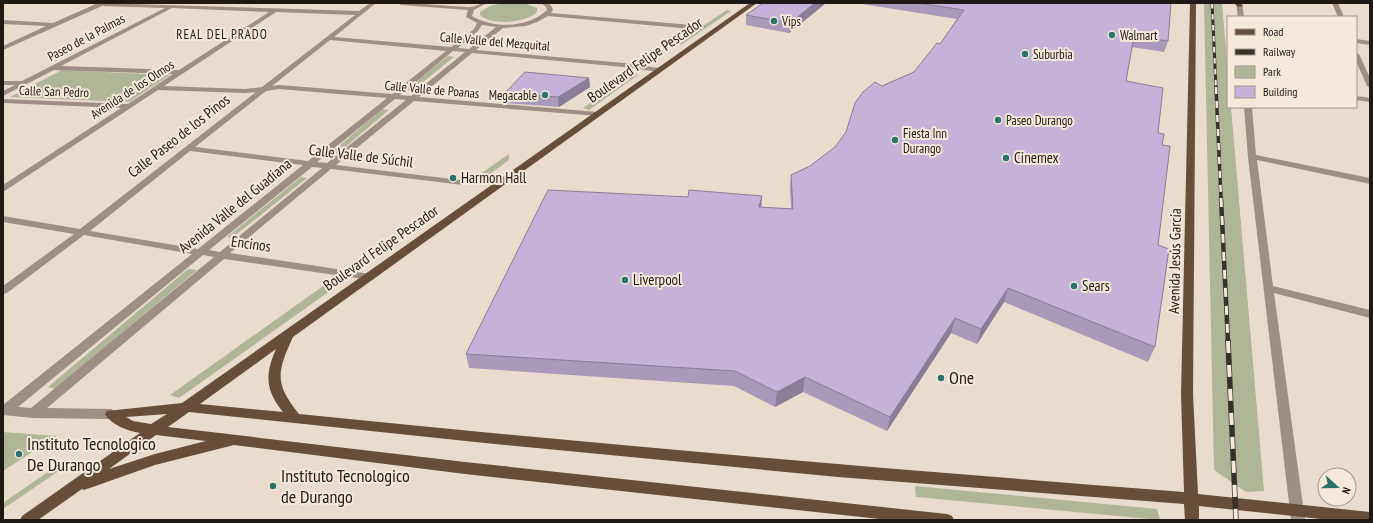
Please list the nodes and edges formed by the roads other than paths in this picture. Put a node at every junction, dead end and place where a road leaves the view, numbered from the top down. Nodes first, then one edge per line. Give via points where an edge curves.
1 (102, 3) edge
2 (182, 3) edge
3 (373, 3) edge
4 (401, 3) edge
5 (484, 3) edge
6 (544, 3) edge
7 (754, 3) edge
8 (1193, 3) edge
9 (1336, 3) edge
10 (1238, 4) edge
11 (174, 6) junction
12 (273, 7) edge
13 (472, 9) junction
14 (360, 13) junction
15 (548, 14) junction
16 (1241, 16) edge
17 (1341, 16) edge
18 (3, 22) edge
19 (480, 23) junction
20 (55, 25) junction
21 (501, 26) junction
22 (692, 27) dead end
23 (327, 38) junction
24 (1357, 41) edge
25 (1370, 43) edge
26 (3, 48) edge
27 (452, 49) junction
28 (468, 51) junction
29 (1357, 56) edge
30 (52, 68) junction
31 (660, 70) junction
32 (179, 72) junction
33 (3, 83) edge
34 (23, 83) junction
35 (1370, 86) edge
36 (155, 88) junction
37 (265, 88) junction
38 (3, 94) edge
39 (392, 97) junction
40 (1357, 98) edge
41 (410, 99) junction
42 (1370, 100) edge
43 (3, 101) edge
44 (128, 106) junction
45 (1248, 108) edge
46 (598, 114) junction
47 (187, 148) junction
48 (1252, 157) junction
49 (309, 164) junction
50 (329, 166) junction
51 (1370, 181) edge
52 (460, 183) dead end
53 (3, 189) edge
54 (3, 219) edge
55 (82, 232) junction
56 (200, 252) junction
57 (222, 255) junction
58 (370, 276) junction
59 (1268, 288) junction
60 (3, 291) edge
61 (1370, 314) edge
62 (288, 335) junction
63 (187, 407) junction
64 (4, 410) edge
65 (33, 413) junction
66 (111, 414) junction
67 (294, 417) junction
68 (155, 430) junction
69 (240, 440) junction
70 (72, 488) junction
71 (1191, 499) junction
72 (1297, 515) edge
73 (1370, 518) edge
74 (27, 520) edge
75 (947, 520) edge
76 (1192, 520) edge

1 - 11 street
1 - 20 street
2 - 11 street, Paseo de la Palmas
3 - 14 street, Calle Paseo de los Pinos
4 - 13 street
5 - 13 street
6 - 15 street via 549,6
7 - 31 main road, Boulevard Felipe Pescador
8 - 71 main road, Avenida Jesús García via 1187,394
9 - 17 street
10 - 16 street
11 - 12 street via 260,10
11 - 30 street, Paseo de la Palmas
12 - 14 street
12 - 32 street, Avenida de los Olmos
13 - 19 street via 469,17
14 - 23 street, Calle Paseo de los Pinos
15 - 21 street via 529,23
15 - 22 street
18 - 20 street
19 - 21 street
19 - 27 street, Avenida Valle del Guadiana via 476,30
20 - 26 street
21 - 28 street, Avenida Valle del Guadiana
23 - 27 street, Calle Valle del Mezquital
23 - 37 street, Calle Paseo de los Pinos
24 - 25 street
27 - 28 street, Calle Valle del Mezquital
27 - 39 street, Avenida Valle del Guadiana
28 - 31 street, Calle Valle del Mezquital
28 - 41 street, Avenida Valle del Guadiana
29 - 35 street
30 - 32 street, Calle San Pedro
30 - 34 street, Paseo de la Palmas
31 - 46 main road, Boulevard Felipe Pescador
32 - 36 street, Avenida de los Olmos
33 - 34 street
34 - 38 street, Paseo de la Palmas
36 - 37 street, Calle Valle de Poanas via 244,91
36 - 44 street, Avenida de los Olmos
37 - 39 street, Calle Valle de Poanas
37 - 47 street, Calle Paseo de los Pinos
39 - 41 street, Calle Valle de Poanas
39 - 49 street, Avenida Valle del Guadiana
40 - 42 street
41 - 46 street, Calle Valle de Poanas
41 - 50 street, Avenida Valle del Guadiana
43 - 44 street, Calle San Pedro
44 - 53 street, Avenida de los Olmos
45 - 48 street
46 - 58 main road, Boulevard Felipe Pescador
47 - 49 street, Calle Valle de Súchil
47 - 55 street, Calle Paseo de los Pinos
48 - 51 street
48 - 59 street
49 - 50 street, Calle Valle de Súchil
49 - 56 street, Avenida Valle del Guadiana
50 - 52 street, Calle Valle de Súchil
50 - 57 street, Avenida Valle del Guadiana
54 - 55 street, Encinos
55 - 56 street, Encinos
55 - 60 street, Calle Paseo de los Pinos
56 - 57 street, Encinos
56 - 64 street, Avenida Valle del Guadiana
57 - 58 street, Encinos
57 - 65 street, Avenida Valle del Guadiana
58 - 62 main road, Boulevard Felipe Pescador
59 - 61 street
59 - 72 street
62 - 63 main road, Boulevard Felipe Pescador
62 - 67 main road via 275,365 273,378 279,398
63 - 66 main road
63 - 67 main road
63 - 68 main road, Boulevard Felipe Pescador
64 - 65 street
65 - 66 street
66 - 68 main road via 130,426
67 - 71 main road via 838,471
68 - 69 main road
68 - 70 main road, Boulevard Felipe Pescador
69 - 70 main road via 155,459
69 - 75 main road via 465,468
70 - 74 main road, Boulevard Felipe Pescador
71 - 72 main road
71 - 76 main road, Avenida Jesús García
72 - 73 main road

